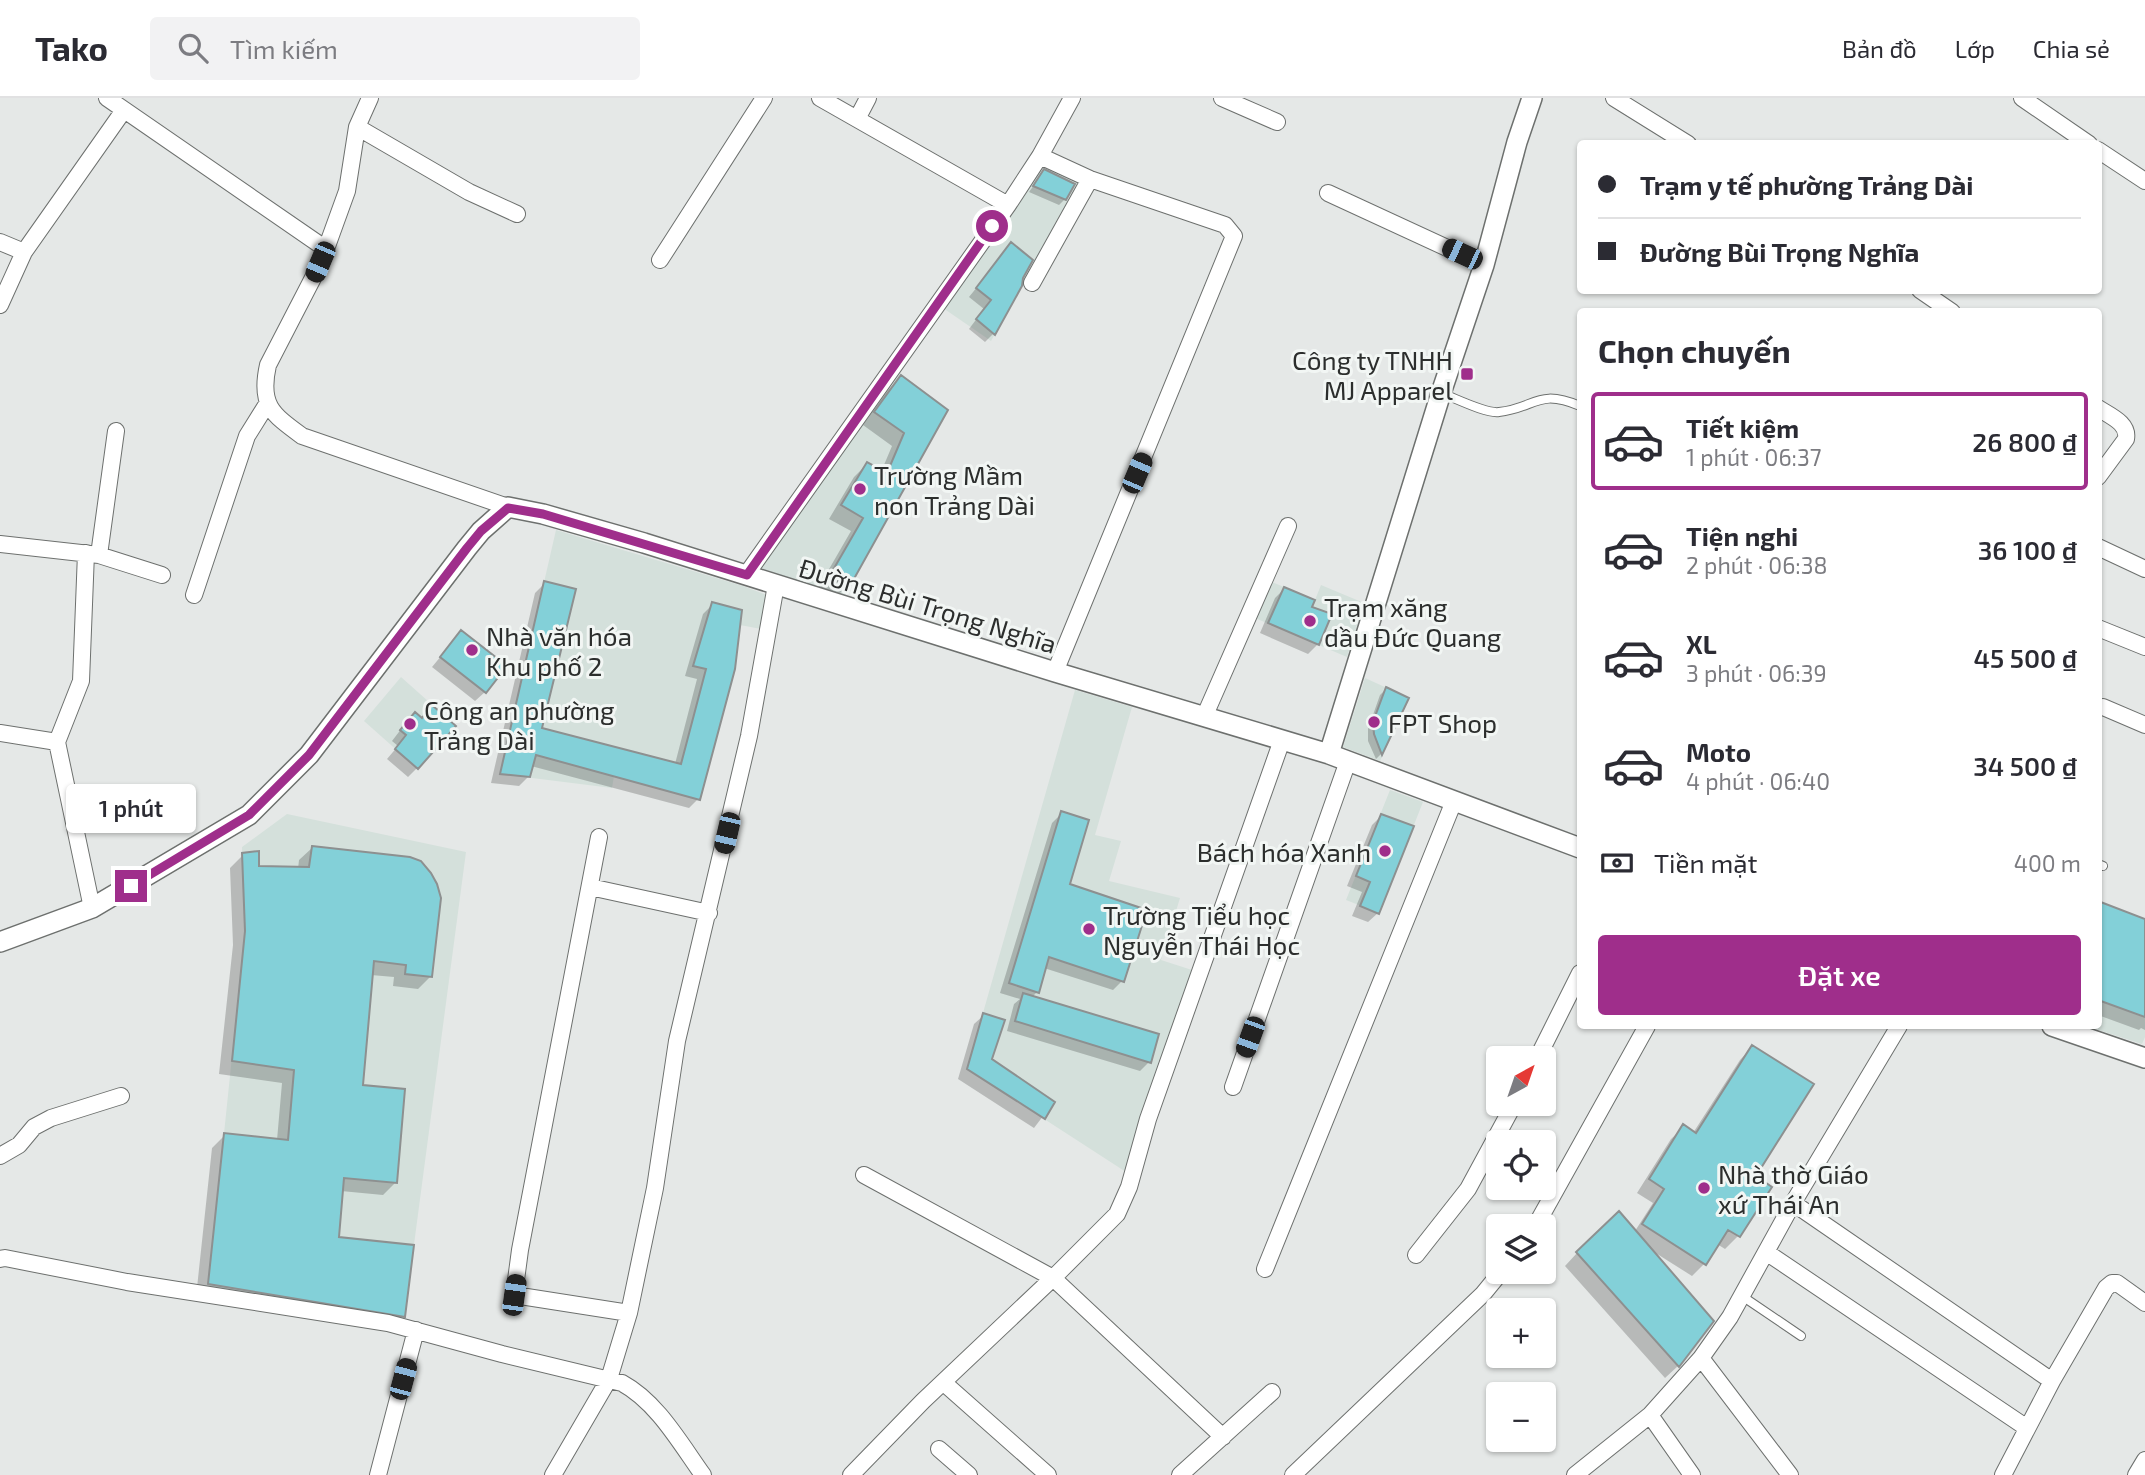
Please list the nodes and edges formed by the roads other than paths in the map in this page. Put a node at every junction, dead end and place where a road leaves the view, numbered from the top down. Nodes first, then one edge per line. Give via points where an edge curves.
1 (107, 98) edge
2 (370, 98) edge
3 (764, 98) edge
4 (820, 98) edge
5 (868, 98) edge
6 (1072, 98) edge
7 (1222, 98) edge
8 (1532, 98) edge
9 (1614, 98) edge
10 (2022, 98) edge
11 (124, 110) junction
12 (857, 119) junction
13 (1277, 122) dead end
14 (357, 127) junction
15 (1682, 140) edge
16 (2083, 140) edge
17 (2102, 153) edge
18 (1040, 156) junction
19 (1090, 179) junction
20 (2145, 181) edge
21 (1328, 193) dead end
22 (1007, 205) junction
23 (517, 214) dead end
24 (0, 242) edge
25 (326, 248) junction
26 (24, 252) junction
27 (660, 260) dead end
28 (1484, 265) junction
29 (1032, 283) dead end
30 (1926, 294) edge
31 (0, 305) edge
32 (1946, 308) edge
33 (1441, 394) junction
34 (267, 404) junction
35 (1577, 405) edge
36 (2102, 411) edge
37 (116, 432) dead end
38 (2102, 472) edge
39 (508, 508) junction
40 (1289, 526) dead end
41 (0, 544) edge
42 (2102, 549) edge
43 (92, 554) junction
44 (2145, 569) edge
45 (162, 575) dead end
46 (747, 575) junction
47 (776, 585) junction
48 (194, 595) dead end
49 (2102, 630) edge
50 (2145, 648) edge
51 (1055, 673) junction
52 (2104, 707) dead end
53 (1205, 715) junction
54 (2145, 725) edge
55 (0, 733) edge
56 (1283, 740) junction
57 (57, 742) junction
58 (1329, 754) junction
59 (1348, 761) junction
60 (1454, 801) junction
61 (599, 837) dead end
62 (1577, 847) edge
63 (590, 887) junction
64 (92, 908) junction
65 (709, 913) junction
66 (0, 943) edge
67 (1577, 979) edge
68 (1645, 1029) edge
69 (1897, 1029) edge
70 (2061, 1029) edge
71 (1544, 1046) edge
72 (2145, 1057) edge
73 (1233, 1087) dead end
74 (121, 1096) dead end
75 (1508, 1116) edge
76 (0, 1156) edge
77 (864, 1175) dead end
78 (1793, 1203) junction
79 (1542, 1214) edge
80 (1766, 1252) junction
81 (1416, 1255) dead end
82 (2, 1256) edge
83 (1265, 1269) dead end
84 (1053, 1278) junction
85 (1491, 1284) edge
86 (1741, 1296) junction
87 (2145, 1303) edge
88 (629, 1313) junction
89 (416, 1331) junction
90 (1801, 1336) dead end
91 (1701, 1359) junction
92 (609, 1379) junction
93 (2052, 1381) junction
94 (944, 1382) junction
95 (1272, 1392) dead end
96 (1650, 1415) junction
97 (2027, 1428) junction
98 (1223, 1437) junction
99 (939, 1449) dead end
100 (2145, 1460) edge
101 (378, 1475) edge
102 (553, 1475) edge
103 (703, 1475) edge
104 (850, 1475) edge
105 (969, 1475) edge
106 (1048, 1475) edge
107 (1180, 1475) edge
108 (1293, 1475) edge
109 (1575, 1475) edge
110 (1692, 1475) edge
111 (1790, 1475) edge
112 (2003, 1475) edge
113 (2136, 1475) edge

1 - 11 street
2 - 14 street
3 - 27 street
4 - 12 street
5 - 12 street
6 - 18 street
7 - 13 street
8 - 28 street
9 - 15 street
10 - 16 street
11 - 25 street
11 - 26 street
12 - 22 street
14 - 23 street via 469,192
14 - 25 street via 346,191
17 - 20 street
18 - 19 street
18 - 22 street
19 - 29 street
19 - 51 street via 1224,225 1234,236
21 - 28 street
22 - 46 street
24 - 26 street
25 - 34 street via 268,365
26 - 31 street
28 - 33 street
30 - 32 street
33 - 35 lane via 1496,413 1544,397
33 - 58 street
34 - 39 street via 302,436
34 - 48 street via 247,436
36 - 38 street via 2127,432
37 - 43 street
39 - 46 street, Đường Bùi Trọng Nghĩa via 543,514
39 - 64 street via 481,531 309,755 273,793 249,815
40 - 53 street
41 - 43 street
42 - 44 street
43 - 45 street
43 - 57 street via 81,681
46 - 47 street, Đường Bùi Trọng Nghĩa
47 - 51 street, Đường Bùi Trọng Nghĩa
47 - 65 street via 749,736
49 - 50 street
51 - 53 street, Đường Bùi Trọng Nghĩa
52 - 54 street
53 - 56 street, Đường Bùi Trọng Nghĩa
55 - 57 street
56 - 58 street, Đường Bùi Trọng Nghĩa
56 - 84 street via 1148,1119 1129,1187 1117,1214
57 - 64 street
58 - 59 street, Đường Bùi Trọng Nghĩa
59 - 60 street, Đường Bùi Trọng Nghĩa
59 - 73 street
60 - 62 street, Đường Bùi Trọng Nghĩa
60 - 83 street
61 - 63 street
63 - 65 street
63 - 88 street via 514,1295
64 - 66 street
65 - 88 street via 677,1041 655,1188
67 - 71 street
68 - 79 street
69 - 78 street
70 - 72 street
74 - 76 street via 51,1118
75 - 81 street via 1468,1189
77 - 84 street
78 - 80 street
78 - 93 street
80 - 86 street
80 - 97 street
82 - 89 street
84 - 94 street
84 - 98 street
85 - 108 street
86 - 90 lane
86 - 91 street
87 - 93 street via 2117,1283 2106,1287
88 - 92 street
89 - 92 street
89 - 101 street
91 - 96 street
91 - 111 street
92 - 102 street
92 - 103 street via 634,1389
93 - 97 street
94 - 104 street
94 - 106 street
95 - 98 street
96 - 109 street
96 - 110 street
97 - 112 street
98 - 107 street
99 - 105 street
100 - 113 street

